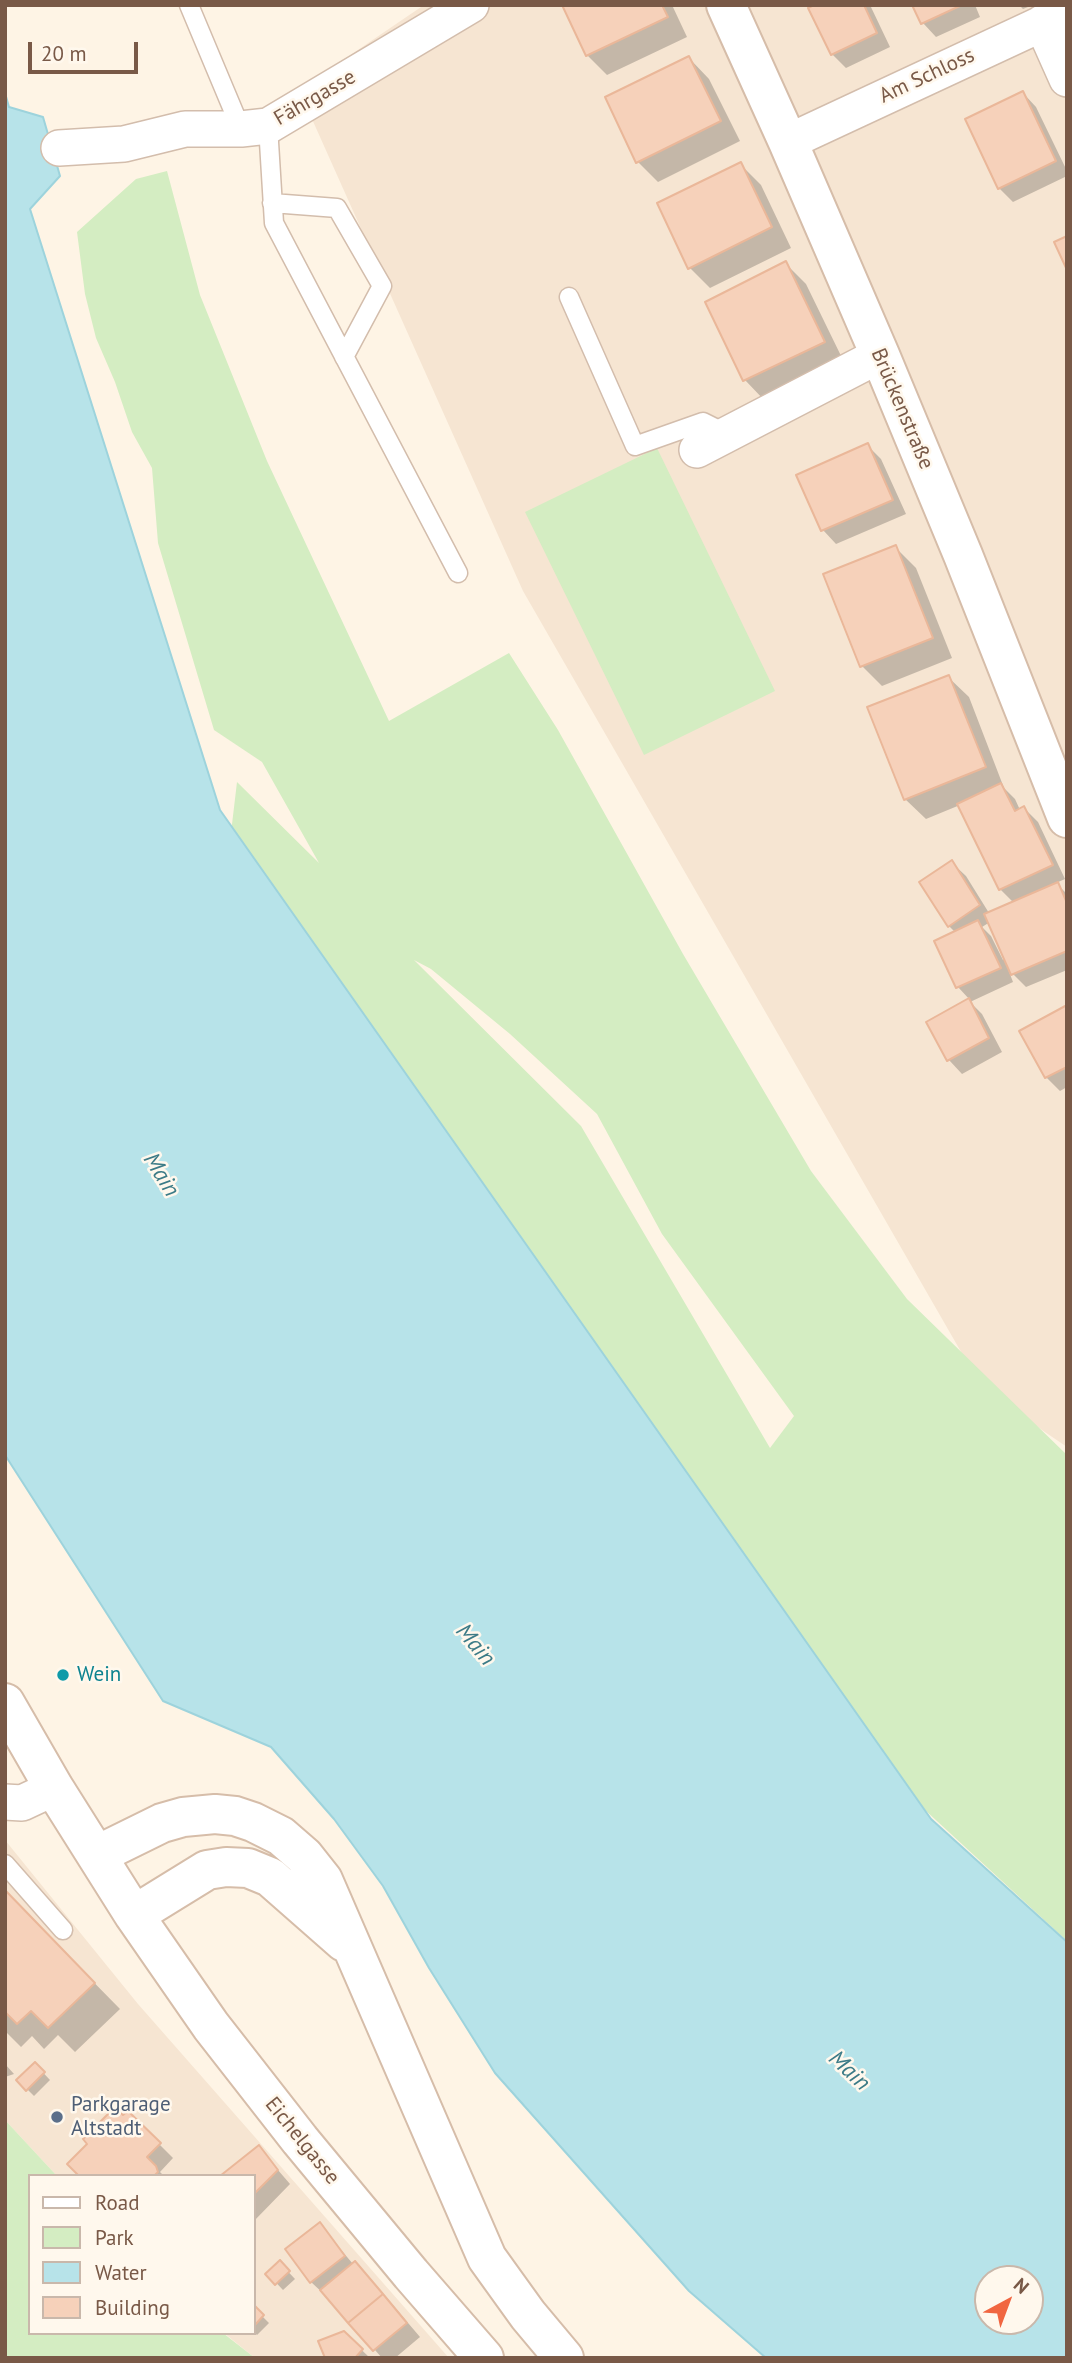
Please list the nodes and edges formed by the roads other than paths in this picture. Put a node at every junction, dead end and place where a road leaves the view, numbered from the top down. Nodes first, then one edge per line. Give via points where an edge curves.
1 (189, 5) edge
2 (471, 5) edge
3 (726, 5) edge
4 (1054, 17) edge
5 (1067, 79) edge
6 (254, 127) junction
7 (788, 142) junction
8 (59, 148) dead end
9 (272, 203) junction
10 (569, 297) dead end
11 (880, 355) junction
12 (344, 357) junction
13 (729, 435) junction
14 (697, 450) dead end
15 (457, 573) dead end
16 (1067, 818) edge
17 (5, 1703) edge
18 (54, 1788) junction
19 (5, 1802) edge
20 (97, 1855) junction
21 (5, 1864) edge
22 (134, 1914) junction
23 (63, 1930) dead end
24 (351, 1948) junction
25 (484, 2358) edge
26 (565, 2358) edge

1 - 6 lane
2 - 6 street, Fährgasse
3 - 7 street, Brückenstraße
4 - 5 street
4 - 7 street, Am Schloss
6 - 8 street via 185,129 124,144
6 - 9 lane
7 - 11 street, Brückenstraße
9 - 12 lane via 274,223
9 - 12 lane via 337,208 382,286
10 - 13 lane via 635,446 703,422
11 - 13 street
11 - 16 street, Brückenstraße
12 - 15 lane
13 - 14 street
17 - 18 street, Eichelgasse
18 - 19 street via 22,1803
18 - 20 street, Eichelgasse
20 - 22 street, Eichelgasse
20 - 24 street via 183,1817 215,1814 253,1822 281,1836 311,1864 323,1880
21 - 23 lane
22 - 24 street via 207,1870 248,1868 270,1877
22 - 25 street, Eichelgasse via 253,2082
24 - 26 street via 487,2258

